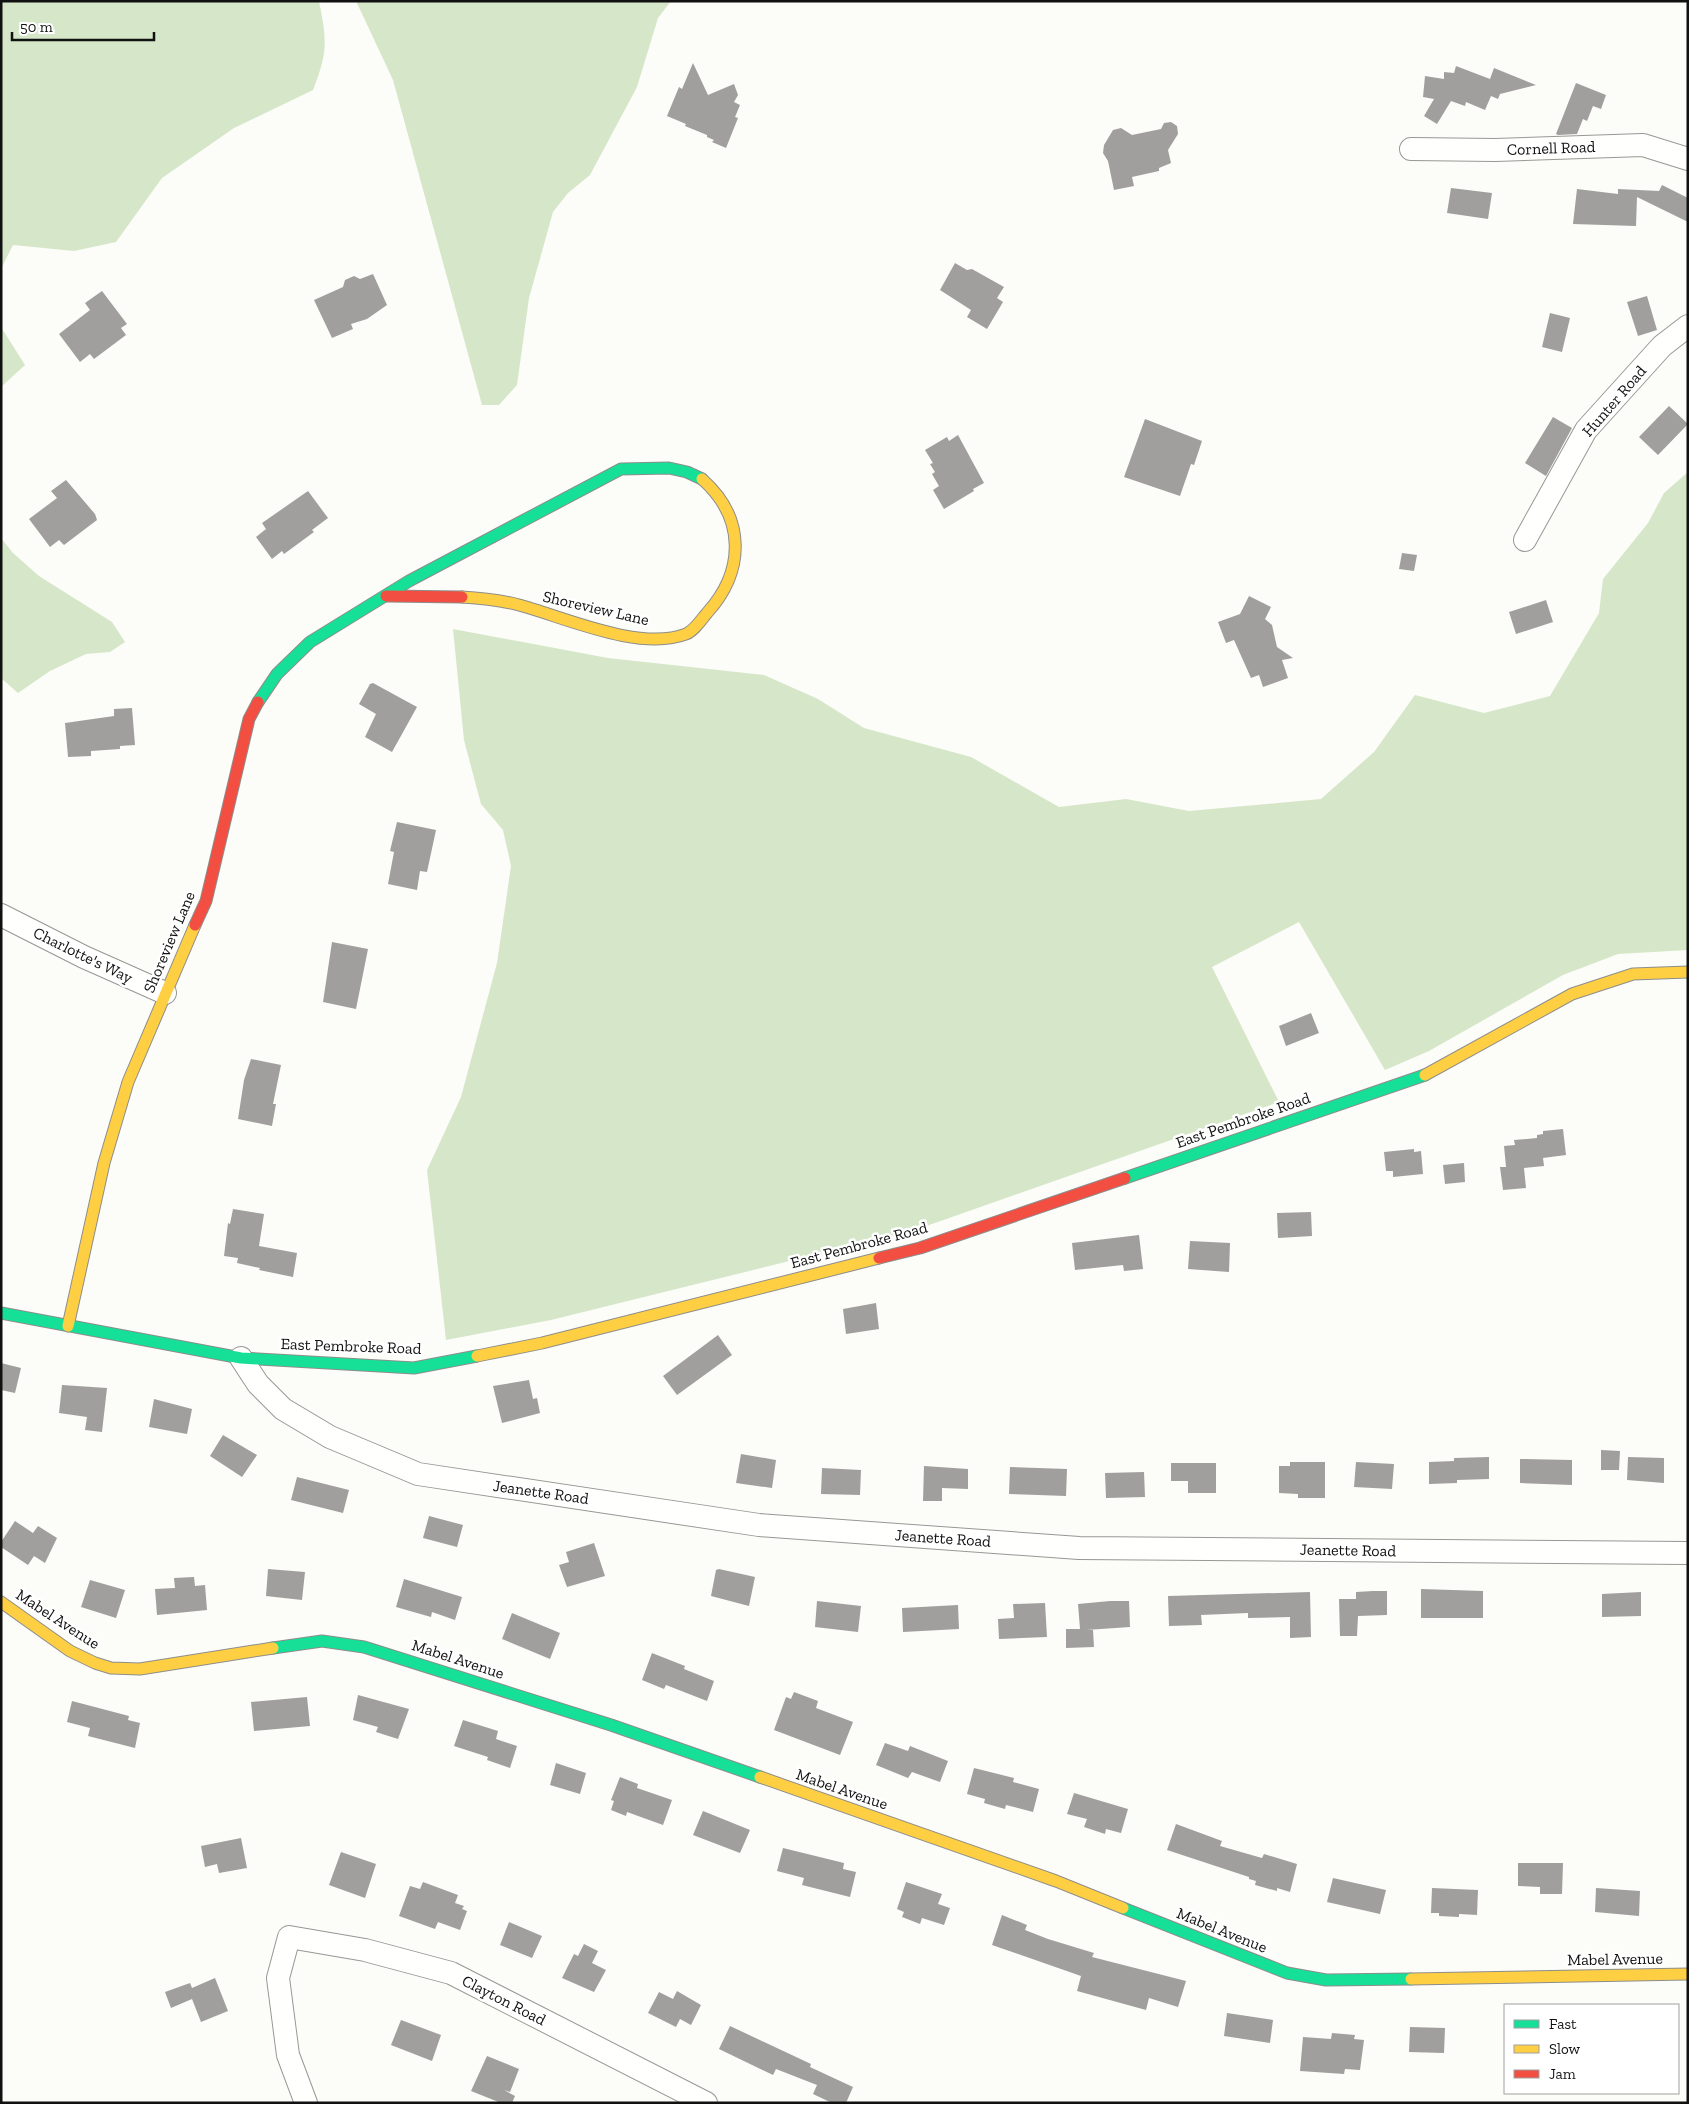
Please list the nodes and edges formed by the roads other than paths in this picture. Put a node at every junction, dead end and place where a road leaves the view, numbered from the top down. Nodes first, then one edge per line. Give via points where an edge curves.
1 (1412, 149) dead end
2 (1688, 159) edge
3 (1688, 326) edge
4 (1525, 540) dead end
5 (386, 596) junction
6 (1, 915) edge
7 (1688, 972) edge
8 (165, 993) junction
9 (1, 1313) edge
10 (68, 1326) junction
11 (241, 1358) junction
12 (1688, 1553) edge
13 (1, 1602) edge
14 (1688, 1974) edge
15 (306, 2103) edge
16 (706, 2103) edge

1 - 2 street, Cornell Road via 1643,145
3 - 4 street, Hunter Road via 1662,346 1586,430
5 - 5 street, Shoreview Lane via 621,469 659,466 697,475 716,494 737,538 735,572 720,601 686,635 649,639 496,600
5 - 8 street, Shoreview Lane via 310,642 277,674 256,704 249,719 206,901
6 - 8 street, Charlotte's Way
7 - 11 street, East Pembroke Road via 1633,974 1572,994 1433,1072 920,1248 542,1343 414,1368
8 - 10 street, Shoreview Lane via 128,1082 104,1163
9 - 10 street, East Pembroke Road
10 - 11 street, East Pembroke Road
11 - 12 street, Jeanette Road via 258,1384 284,1409 330,1437 418,1474 759,1525 1079,1548
13 - 14 street, Mabel Avenue via 76,1653 95,1663 116,1668 140,1669 322,1641 364,1647 611,1725 1056,1881 1287,1973 1326,1980
15 - 16 street, Clayton Road via 288,2055 278,1978 289,1937 365,1950 451,1973

